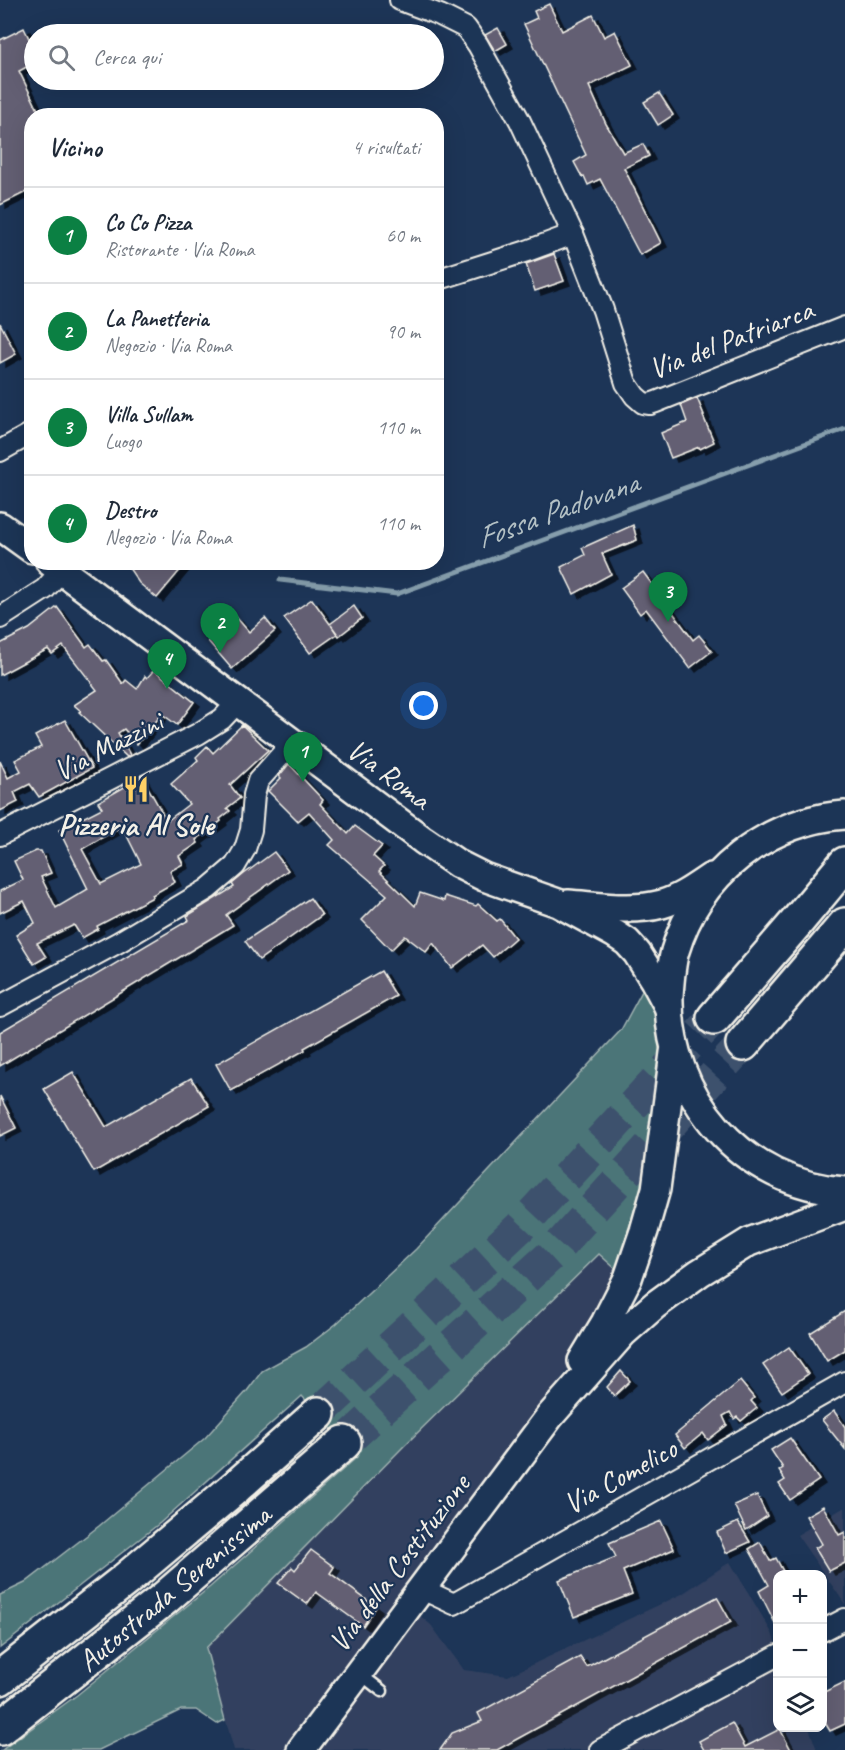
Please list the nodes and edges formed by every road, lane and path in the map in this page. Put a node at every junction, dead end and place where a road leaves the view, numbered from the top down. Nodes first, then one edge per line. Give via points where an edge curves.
1 (400, 0) edge
2 (573, 234) junction
3 (444, 277) edge
4 (845, 327) edge
5 (24, 438) edge
6 (0, 451) edge
7 (0, 525) edge
8 (24, 543) edge
9 (54, 570) edge
10 (59, 570) edge
11 (0, 618) edge
12 (238, 702) junction
13 (292, 742) junction
14 (845, 815) edge
15 (0, 835) edge
16 (845, 864) edge
17 (728, 866) junction
18 (558, 903) junction
19 (845, 925) edge
20 (0, 1006) edge
21 (669, 1008) junction
22 (714, 1018) tunnel mouth
23 (743, 1044) tunnel mouth
24 (675, 1046) junction
25 (845, 1191) edge
26 (845, 1206) edge
27 (845, 1382) edge
28 (318, 1414) tunnel mouth
29 (550, 1416) junction
30 (345, 1443) tunnel mouth
31 (422, 1589) junction
32 (845, 1619) edge
33 (827, 1628) edge
34 (773, 1657) edge
35 (358, 1673) junction
36 (0, 1678) edge
37 (382, 1691) dead end
38 (0, 1728) edge
39 (301, 1750) edge
40 (600, 1750) edge

1 - 2 street, Via del Patriarca via 466,28 520,121
2 - 3 street
2 - 4 street, Via del Patriarca via 626,383 643,403 651,404
5 - 6 street
7 - 8 main road
9 - 11 street via 45,589
10 - 12 main road, Via Roma
12 - 13 main road, Via Roma
12 - 15 street, Via Mazzini via 222,719 198,734
13 - 18 main road, Via Roma via 458,864
13 - 20 street via 258,781 245,849 235,866 208,890
14 - 17 main road via 778,831
16 - 22 highway
17 - 18 main road via 662,904 631,908
17 - 21 main road via 699,900 679,939 671,971
18 - 21 main road via 627,942
19 - 23 highway
21 - 24 main road
24 - 25 main road via 697,1101 734,1146 784,1178 811,1187
24 - 29 main road via 656,1190 644,1231 605,1323
26 - 29 main road via 749,1242 699,1273 622,1333
27 - 31 street, Via Comelico via 454,1604
28 - 36 highway, Autostrada Serenissima via 133,1573
29 - 31 main road, Via della Costituzione
30 - 38 highway, Autostrada Serenissima via 165,1598
31 - 35 main road, Via della Costituzione
32 - 33 street
34 - 40 street
35 - 37 lane
35 - 39 main road, Via della Costituzione

